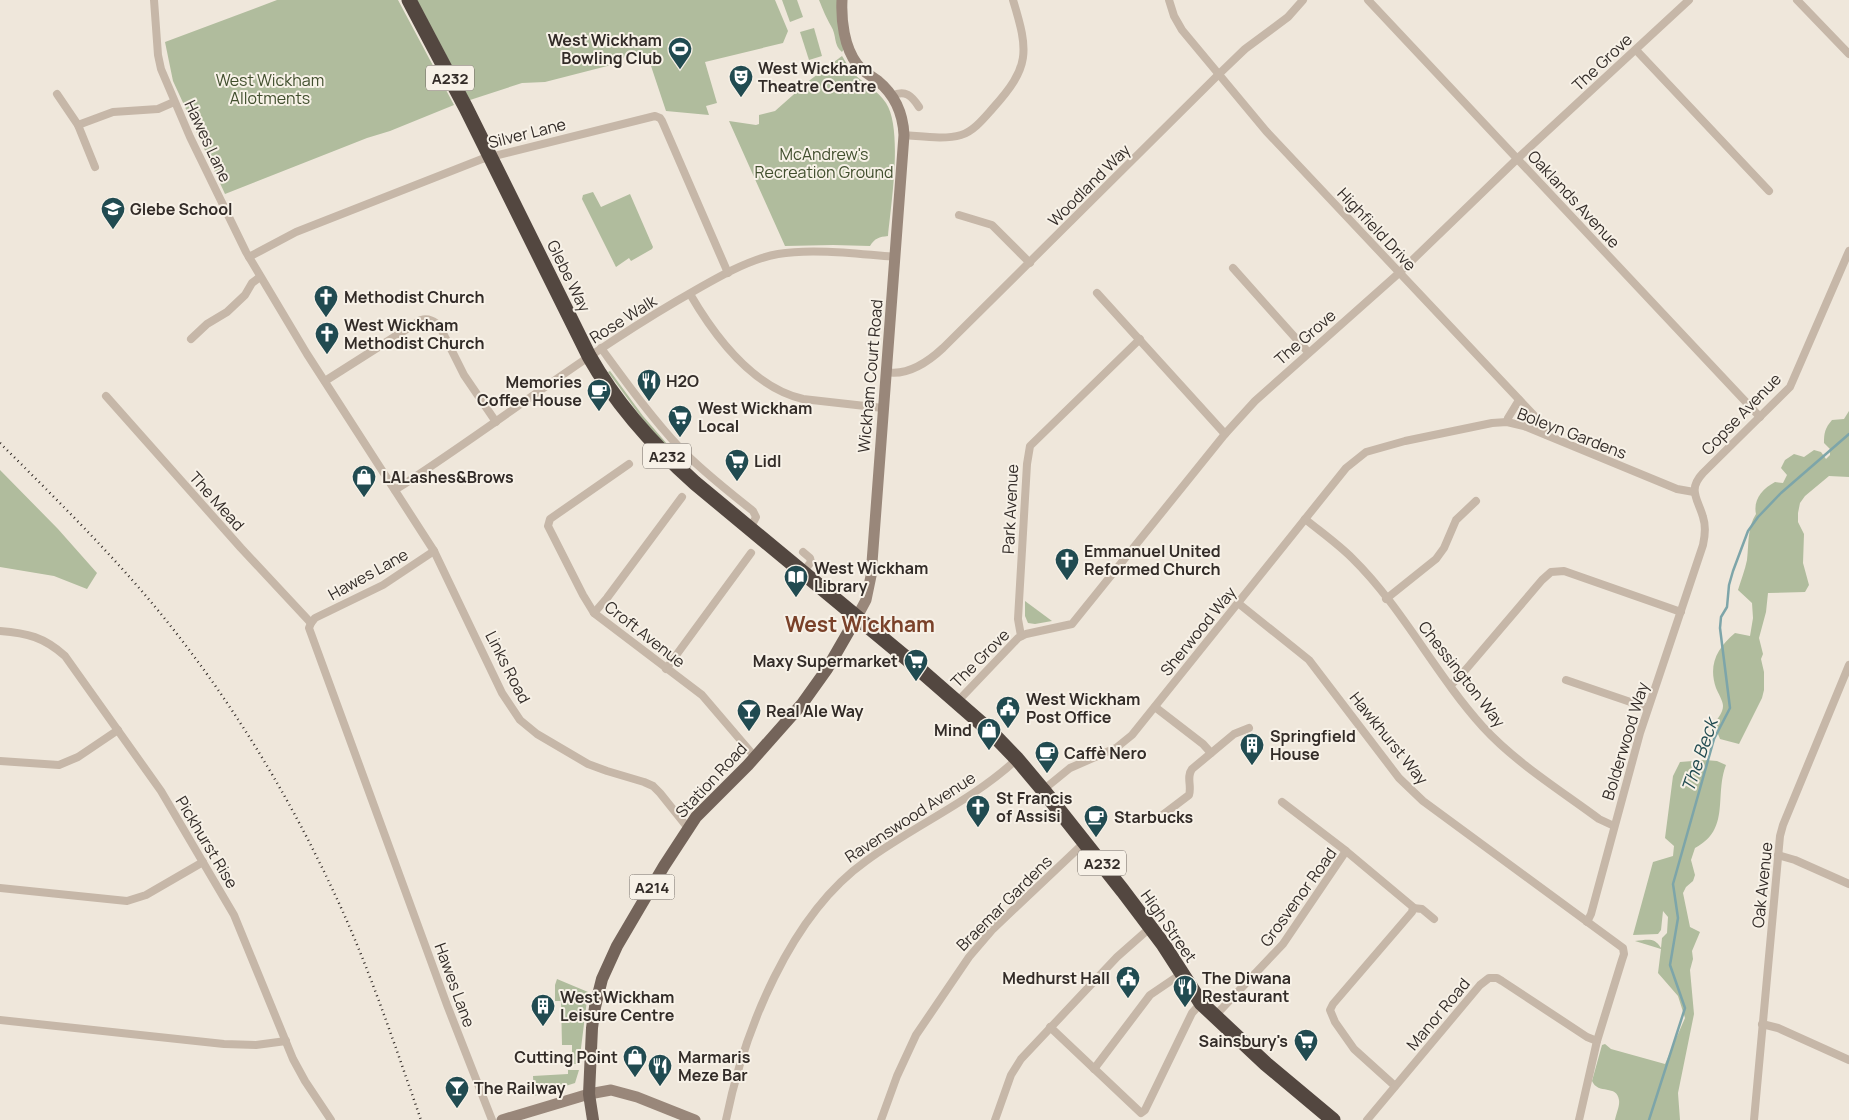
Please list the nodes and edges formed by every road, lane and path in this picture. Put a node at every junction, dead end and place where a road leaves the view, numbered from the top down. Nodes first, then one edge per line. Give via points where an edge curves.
1 (154, 0) edge
2 (409, 0) edge
3 (842, 0) edge
4 (1013, 0) edge
5 (1170, 0) edge
6 (1303, 0) edge
7 (1368, 0) edge
8 (1690, 0) edge
9 (1797, 0) edge
10 (1636, 50) junction
11 (1849, 54) edge
12 (1218, 75) junction
13 (58, 94) dead end
14 (892, 96) junction
15 (174, 102) junction
16 (919, 107) dead end
17 (78, 125) junction
18 (904, 135) junction
19 (490, 156) junction
20 (1517, 159) junction
21 (95, 167) dead end
22 (1769, 191) dead end
23 (960, 216) dead end
24 (1849, 251) edge
25 (249, 257) junction
26 (895, 257) junction
27 (1030, 263) junction
28 (1233, 268) dead end
29 (728, 273) junction
30 (1399, 273) junction
31 (260, 277) junction
32 (1097, 293) dead end
33 (690, 294) junction
34 (191, 339) dead end
35 (1140, 339) junction
36 (595, 352) junction
37 (1308, 352) junction
38 (886, 372) junction
39 (325, 381) junction
40 (106, 396) dead end
41 (1519, 400) junction
42 (883, 408) junction
43 (1760, 417) junction
44 (496, 422) junction
45 (1507, 422) junction
46 (1225, 434) junction
47 (1547, 436) junction
48 (1351, 462) joint
49 (629, 464) dead end
50 (395, 490) junction
51 (1694, 492) junction
52 (682, 497) dead end
53 (1476, 501) dead end
54 (1306, 519) junction
55 (434, 551) junction
56 (803, 552) dead end
57 (751, 553) dead end
58 (803, 572) junction
59 (1386, 599) junction
60 (1238, 603) junction
61 (1681, 612) junction
62 (594, 613) junction
63 (857, 616) junction
64 (310, 623) junction
65 (0, 631) edge
66 (1021, 636) junction
67 (1849, 665) edge
68 (666, 669) junction
69 (1566, 680) dead end
70 (1451, 685) junction
71 (958, 701) junction
72 (1155, 707) junction
73 (1648, 708) junction
74 (1249, 728) dead end
75 (118, 730) junction
76 (1211, 753) junction
77 (756, 757) junction
78 (1017, 760) junction
79 (0, 761) edge
80 (1043, 790) junction
81 (1282, 802) dead end
82 (1160, 817) dead end
83 (1614, 826) junction
84 (688, 828) junction
85 (1085, 842) junction
86 (1346, 851) junction
87 (1778, 855) junction
88 (203, 862) junction
89 (1849, 884) edge
90 (0, 888) edge
91 (1413, 908) junction
92 (1434, 918) dead end
93 (1587, 922) junction
94 (1151, 927) junction
95 (1181, 974) junction
96 (1201, 1003) junction
97 (1214, 1017) junction
98 (0, 1020) edge
99 (1762, 1024) junction
100 (1050, 1027) junction
101 (1597, 1040) junction
102 (286, 1041) junction
103 (1849, 1060) edge
104 (1094, 1069) junction
105 (1395, 1086) junction
106 (590, 1094) junction
107 (331, 1120) edge
108 (492, 1120) edge
109 (502, 1120) edge
110 (593, 1120) edge
111 (694, 1120) edge
112 (726, 1120) edge
113 (881, 1120) edge
114 (995, 1120) edge
115 (1333, 1120) edge
116 (1367, 1120) edge
117 (1579, 1120) edge
118 (1754, 1120) edge

1 - 15 street, Hawes Lane via 158,54
2 - 19 highway, Glebe Way / A232
3 - 14 street via 844,31 853,59
4 - 18 street via 1024,47 1021,67 1010,89 966,133 951,136
5 - 12 street, Highfield Drive via 1181,29
6 - 12 street, Woodland Way via 1288,17
7 - 20 street, Oaklands Avenue
8 - 10 street, The Grove
9 - 11 street
10 - 20 street, The Grove
10 - 22 street
12 - 27 street, Woodland Way
12 - 30 street, Highfield Drive
13 - 17 street
14 - 16 street via 905,93
14 - 18 street, Wickham Court Road
15 - 17 street via 158,109 113,112
15 - 25 street, Hawes Lane
17 - 21 street
18 - 26 street, Wickham Court Road
19 - 25 street, Silver Lane via 308,227
19 - 29 street, Silver Lane via 657,117 664,126
19 - 36 highway, Glebe Way / A232
20 - 30 street, The Grove
20 - 43 street, Oaklands Avenue
23 - 27 street via 992,225
24 - 43 street, Copse Avenue via 1791,384
25 - 31 street, Hawes Lane
26 - 29 street, Rose Walk via 782,254
26 - 38 street, Wickham Court Road
27 - 38 street, Woodland Way via 933,357 904,372
28 - 37 street
29 - 33 street, Rose Walk
30 - 37 street, The Grove
30 - 41 street, Highfield Drive
31 - 34 street via 227,312
31 - 39 street, Hawes Lane
32 - 35 street
33 - 36 street, Rose Walk
33 - 42 street via 739,359 757,377 776,389 803,400
35 - 46 street
35 - 66 street, Park Avenue via 1030,446 1018,619
36 - 44 street, Rose Walk
36 - 58 highway, Glebe Way / A232 via 599,372 651,440 686,464 750,529
37 - 46 street, The Grove
38 - 42 street, Wickham Court Road
39 - 44 street via 416,322 430,320 440,327 464,375
39 - 50 street, Hawes Lane
40 - 64 street, The Mead
41 - 45 street
41 - 47 street, Highfield Drive via 1546,429
42 - 63 street, Wickham Court Road via 871,576 866,600
43 - 51 street, Copse Avenue via 1699,477
44 - 50 street, Rose Walk
45 - 47 street, Boleyn Gardens
45 - 48 street, Boleyn Gardens via 1484,424 1377,448
46 - 66 street, The Grove via 1072,624
47 - 51 street, Boleyn Gardens via 1670,487
48 - 54 street, Sherwood Way
49 - 62 street, Croft Avenue via 550,519 548,524
50 - 55 street, Hawes Lane
51 - 61 street, Bolderwood Way via 1705,526 1705,538
52 - 62 street
53 - 59 street via 1456,520 1436,559
54 - 59 street, Chessington Way via 1352,558
54 - 60 street, Sherwood Way
55 - 64 street, Hawes Lane via 394,579
55 - 84 street, Links Road via 500,689 520,720 537,734 588,764 653,786
56 - 58 street via 811,562
57 - 68 street
58 - 63 highway, Glebe Way / A232
59 - 70 street, Chessington Way
60 - 72 street, Sherwood Way
60 - 93 street, Hawkhurst Way via 1309,660 1399,778 1422,801
61 - 70 street via 1564,571 1555,571 1544,577
61 - 73 street, Bolderwood Way
62 - 68 street, Croft Avenue
63 - 71 highway, High Street / A232
63 - 77 main road, Station Road / A214 via 814,688
64 - 108 street, Hawes Lane via 310,631
65 - 75 street, Pickhurst Rise via 31,636 52,644 65,656
66 - 71 street, The Grove
67 - 87 street, Oak Avenue via 1783,826
68 - 77 street, Croft Avenue via 702,695
69 - 73 street
70 - 83 street, Chessington Way via 1477,720 1506,750 1599,819
71 - 78 highway, High Street / A232
72 - 76 street
72 - 80 street, Sherwood Way via 1122,744 1070,768
73 - 83 street, Bolderwood Way
74 - 76 street via 1234,734
75 - 79 street via 78,757 59,765
75 - 88 street, Pickhurst Rise
76 - 82 street via 1190,772 1189,796
77 - 84 main road, Station Road / A214 via 707,804
78 - 80 highway, High Street / A232
78 - 112 street, Ravenswood Avenue via 976,792 864,862 819,904 769,990 742,1058
80 - 85 highway, High Street / A232
81 - 86 street
83 - 93 street, Bolderwood Way
84 - 106 main road, Station Road / A214 via 620,940 602,979 592,1028
85 - 94 highway, High Street / A232
85 - 113 street, Braemar Gardens via 972,952 920,1029 897,1076
86 - 91 street, Grosvenor Road
86 - 97 street, Grosvenor Road via 1283,944
87 - 89 street
87 - 99 street, Oak Avenue
88 - 90 street via 146,896 126,901
88 - 102 street, Pickhurst Rise via 234,915
91 - 92 street, Grosvenor Road
91 - 105 street via 1330,1010 1354,1049
93 - 101 street, Hawkhurst Way via 1624,951
94 - 95 highway, High Street / A232
94 - 100 street via 1117,956
95 - 96 highway, High Street / A232
95 - 104 street via 1150,994
96 - 97 highway, High Street / A232
96 - 104 street via 1192,1013 1141,1113
97 - 115 highway, High Street / A232
98 - 102 street via 224,1044 256,1045
99 - 103 street
99 - 118 street, Oak Avenue
100 - 104 street
100 - 114 street via 1014,1069
101 - 105 street, Manor Road via 1497,978 1488,978
101 - 117 street
102 - 107 street, Pickhurst Rise
105 - 116 street, Manor Road
106 - 109 street
106 - 110 main road, A214
106 - 111 street via 606,1090 620,1092

